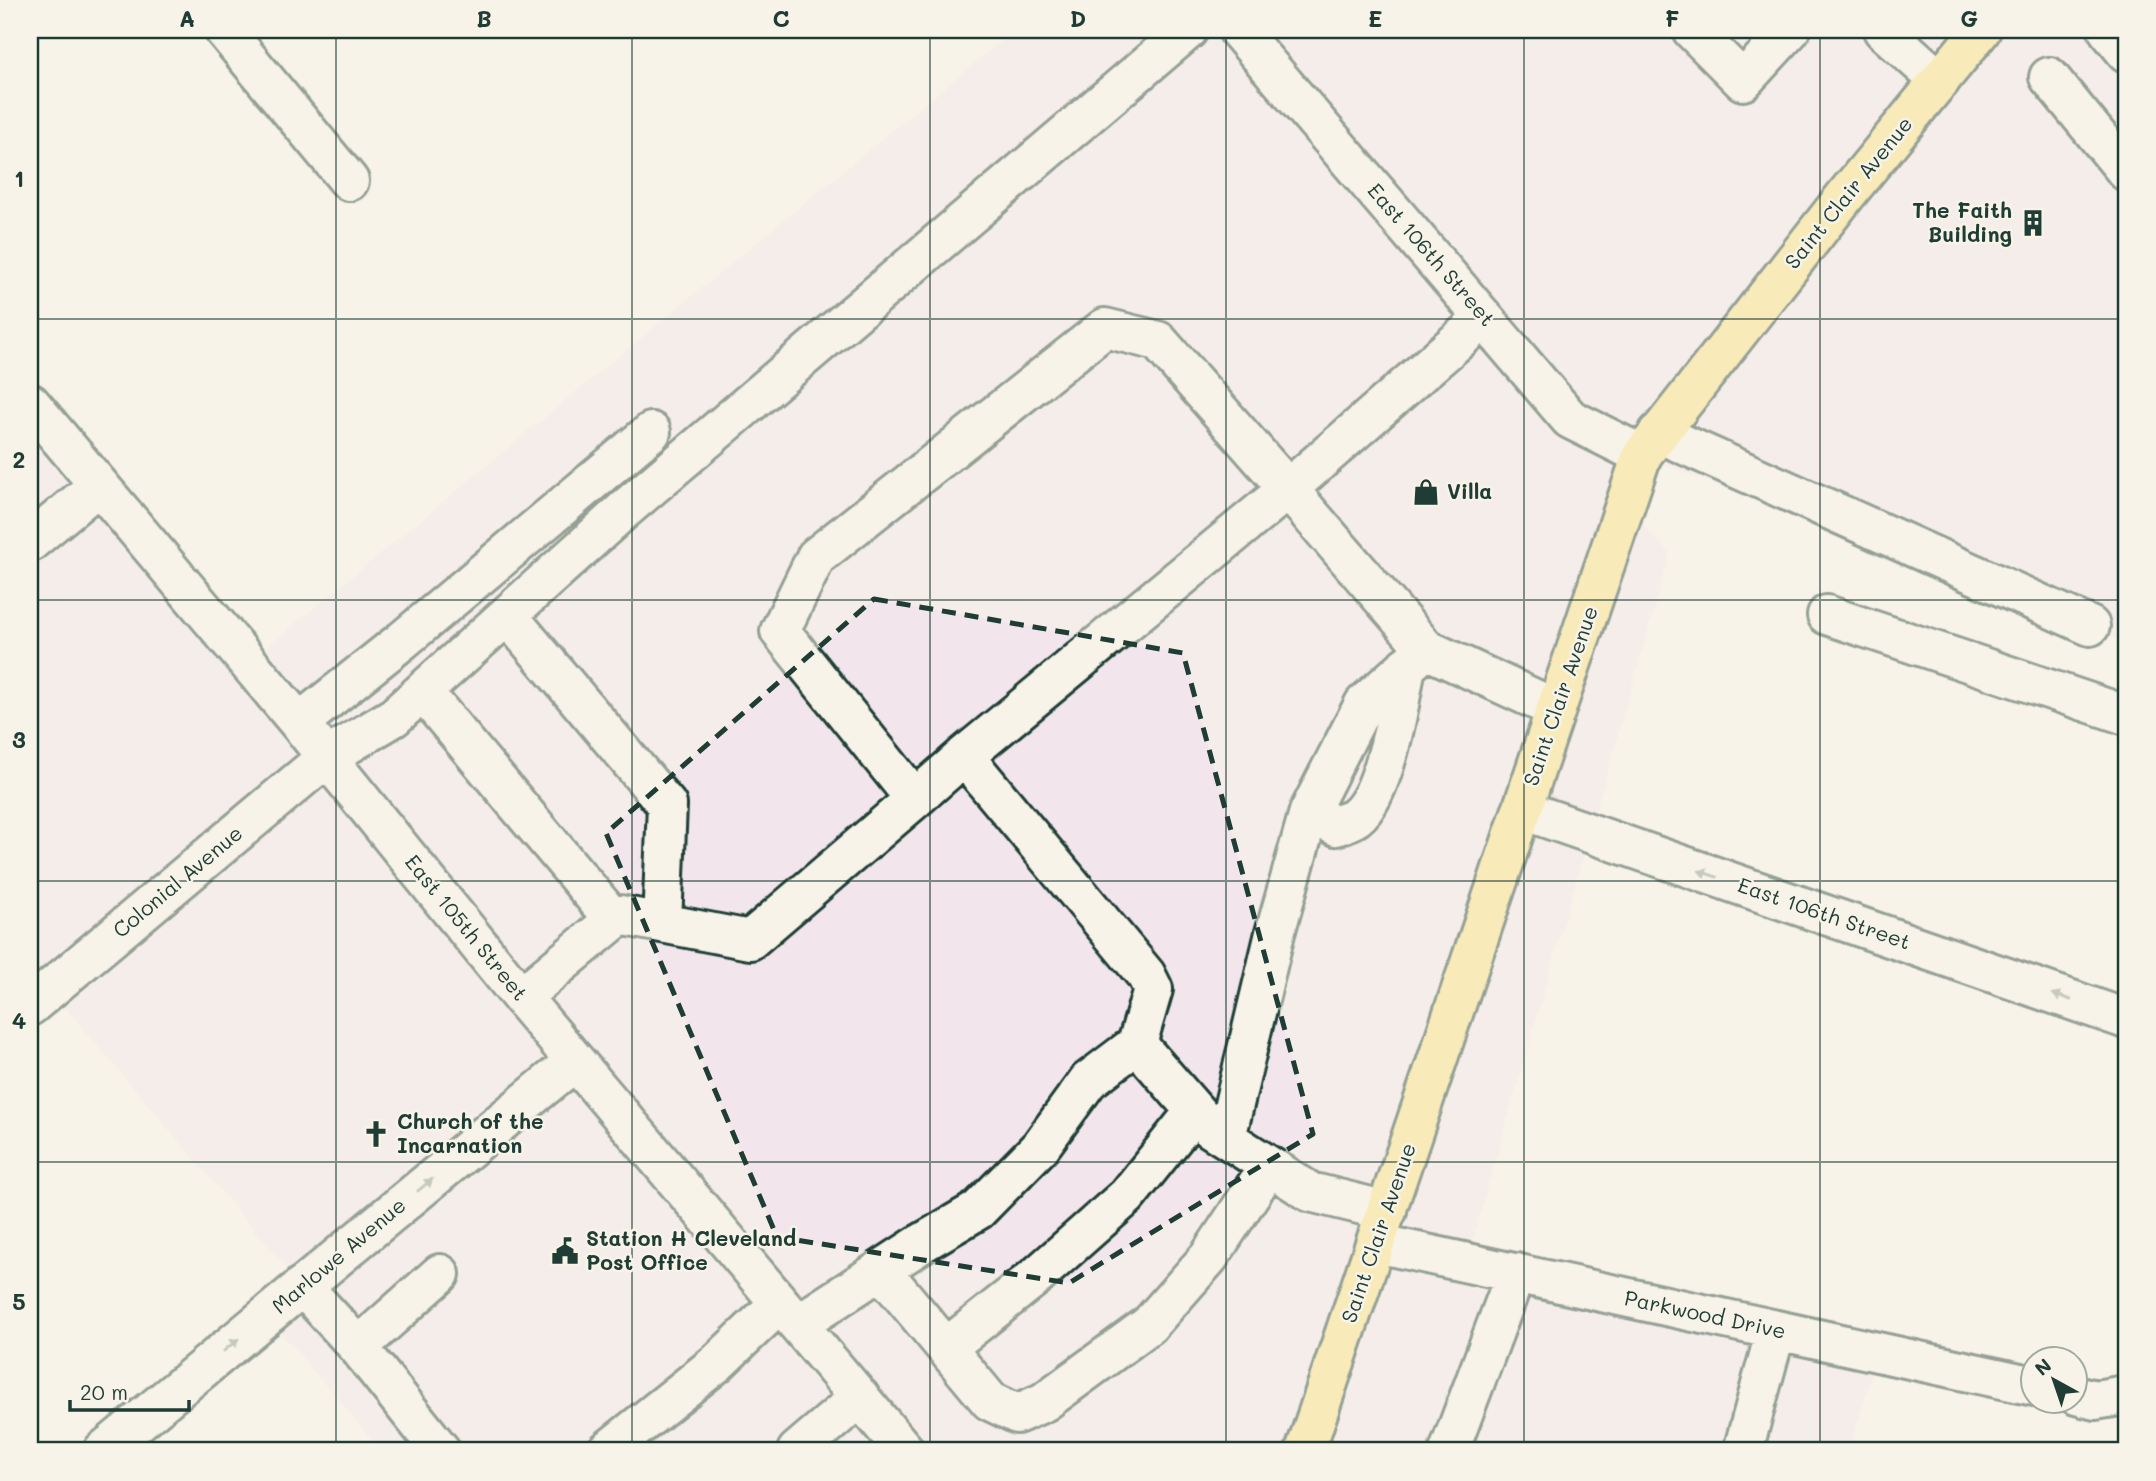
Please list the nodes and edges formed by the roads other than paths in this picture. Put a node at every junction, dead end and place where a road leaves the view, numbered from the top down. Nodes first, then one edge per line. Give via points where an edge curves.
1 (224, 30) edge
2 (1188, 30) edge
3 (1238, 30) edge
4 (1692, 30) edge
5 (1790, 30) edge
6 (1883, 30) edge
7 (1981, 30) edge
8 (2108, 30) edge
9 (2126, 52) edge
10 (2049, 77) dead end
11 (1940, 80) junction
12 (2126, 171) edge
13 (349, 181) dead end
14 (1484, 318) junction
15 (30, 403) edge
16 (651, 432) dead end
17 (1650, 444) junction
18 (99, 485) junction
19 (1288, 489) junction
20 (30, 542) edge
21 (1828, 615) dead end
22 (508, 616) junction
23 (2090, 626) dead end
24 (1416, 658) junction
25 (423, 692) junction
26 (1556, 709) junction
27 (2126, 715) edge
28 (299, 723) junction
29 (964, 756) junction
30 (327, 757) junction
31 (915, 799) junction
32 (1522, 810) junction
33 (614, 920) junction
34 (662, 923) junction
35 (522, 997) junction
36 (30, 1006) edge
37 (2126, 1019) edge
38 (1138, 1044) junction
39 (575, 1060) junction
40 (1195, 1111) junction
41 (1226, 1138) junction
42 (1269, 1166) junction
43 (1381, 1227) junction
44 (881, 1270) junction
45 (1516, 1273) junction
46 (440, 1274) dead end
47 (302, 1286) junction
48 (789, 1314) junction
49 (1776, 1330) junction
50 (358, 1347) junction
51 (946, 1348) junction
52 (2020, 1383) edge
53 (2126, 1395) edge
54 (860, 1397) junction
55 (2090, 1399) edge
56 (103, 1451) edge
57 (441, 1451) edge
58 (607, 1451) edge
59 (797, 1451) edge
60 (905, 1451) edge
61 (1305, 1451) edge
62 (1449, 1451) edge
63 (1743, 1451) edge

1 - 13 street
2 - 22 street, Colonial Avenue via 625,509
3 - 14 street, East 106th Street
4 - 5 street via 1742,81
6 - 11 street
7 - 11 main road, Saint Clair Avenue
8 - 9 street
10 - 12 street
11 - 17 main road, Saint Clair Avenue
14 - 17 street, East 106th Street via 1570,419
14 - 19 street
15 - 18 street, East 105th Street
16 - 28 street
17 - 23 street, East 106th Street
17 - 26 main road, Saint Clair Avenue
18 - 20 street
18 - 28 street, East 105th Street
19 - 24 street
19 - 29 street
19 - 31 street via 1158,341 1105,328 816,557 780,631
21 - 27 street
22 - 25 street, Colonial Avenue
22 - 34 street via 667,805
24 - 26 street
24 - 41 street via 1364,704 1309,812
25 - 30 street, Colonial Avenue via 394,717
25 - 33 street
26 - 32 main road, Saint Clair Avenue
28 - 30 street, East 105th Street
29 - 31 street
29 - 38 street via 1146,975 1153,989
30 - 35 street, East 105th Street
30 - 36 street, Colonial Avenue
31 - 34 street via 750,940
37 -> 32 street, East 106th Street
32 - 43 main road, Saint Clair Avenue
33 - 34 street via 620,915
33 - 35 street
35 - 39 street, East 105th Street
38 - 40 street, Parkwood Drive
38 - 44 street via 1088,1082 1040,1147 978,1210
47 -> 39 street, Marlowe Avenue
39 - 48 street, East 105th Street
40 - 41 street, Parkwood Drive
40 - 51 street via 1127,1196
41 - 42 street, Parkwood Drive
42 - 43 street, Parkwood Drive
42 - 51 street via 1209,1257 1149,1325 1044,1402 1017,1414 990,1401
43 - 45 street, Parkwood Drive
43 - 61 main road, Saint Clair Avenue
44 - 48 street
44 - 51 street
45 - 49 street, Parkwood Drive
45 - 62 street
46 - 50 street
47 - 50 street
56 -> 47 street, Marlowe Avenue
48 - 54 street, East 105th Street
48 - 58 street via 717,1363
49 - 52 street, Parkwood Drive
49 - 63 street
50 - 57 street
53 - 55 street
54 - 59 street
54 - 60 street, East 105th Street

